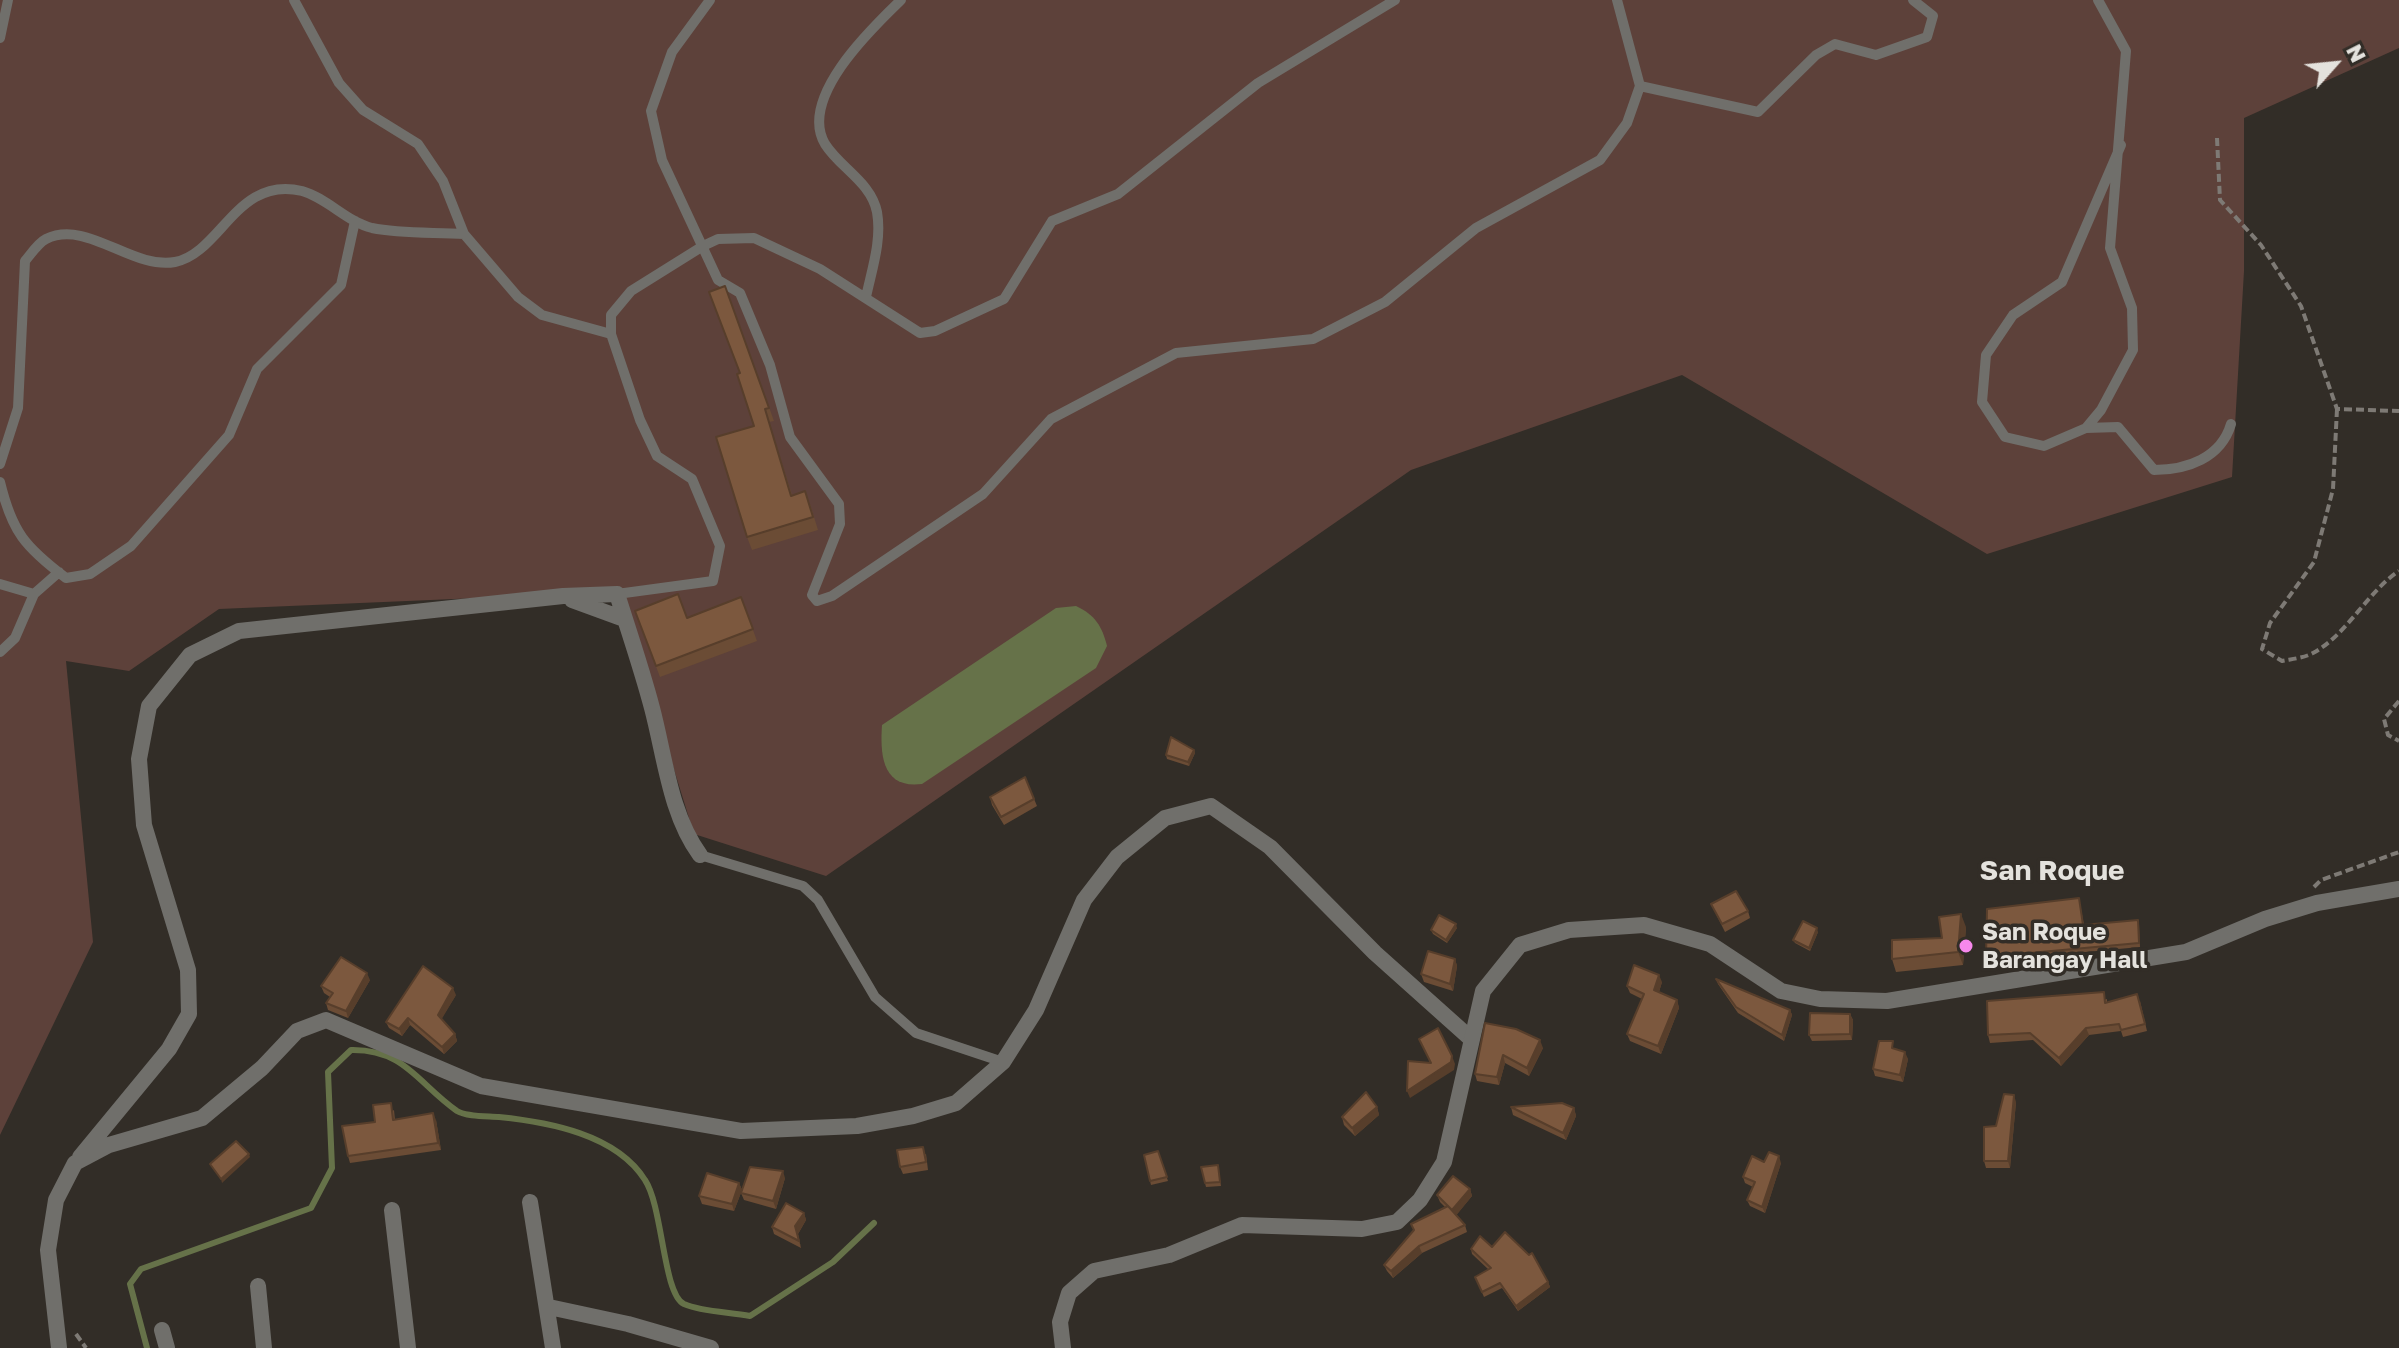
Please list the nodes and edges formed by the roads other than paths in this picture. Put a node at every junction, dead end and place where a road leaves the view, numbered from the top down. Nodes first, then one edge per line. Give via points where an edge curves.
1 (8, 0) edge
2 (294, 0) edge
3 (710, 0) edge
4 (901, 0) edge
5 (1395, 0) edge
6 (1617, 0) edge
7 (1913, 0) edge
8 (2098, 0) edge
9 (0, 38) edge
10 (1640, 86) junction
11 (2121, 145) junction
12 (355, 221) junction
13 (464, 234) junction
14 (703, 246) junction
15 (866, 297) junction
16 (611, 334) junction
17 (2231, 424) dead end
18 (2086, 428) junction
19 (0, 464) edge
20 (0, 482) edge
21 (4, 519) edge
22 (59, 572) junction
23 (0, 584) edge
24 (34, 594) junction
25 (617, 594) junction
26 (563, 596) junction
27 (624, 619) junction
28 (0, 652) edge
29 (700, 855) joint
30 (2399, 889) edge
31 (1470, 1038) junction
32 (1003, 1062) junction
33 (75, 1163) junction
34 (530, 1202) dead end
35 (392, 1210) dead end
36 (258, 1286) dead end
37 (549, 1307) junction
38 (162, 1330) dead end
39 (59, 1348) edge
40 (167, 1348) edge
41 (264, 1348) edge
42 (408, 1348) edge
43 (553, 1348) edge
44 (711, 1348) edge
45 (1063, 1348) edge

1 - 9 lane
2 - 13 lane via 347,92 363,110 418,144 443,181
3 - 14 lane via 672,52 651,111 662,160
4 - 15 lane via 845,57 820,111 825,144 871,195 877,210 879,234
5 - 15 lane via 1258,83 1118,194 1052,221 1004,299 920,333
6 - 10 lane
7 - 10 lane via 1933,16 1927,37 1876,55 1835,44 1816,55 1758,112
8 - 11 lane via 2126,51
10 - 14 lane via 1627,123 1600,160 1476,228 1385,302 1313,339 1176,353 1051,419 983,494 817,601 814,583 840,524 839,504 790,437 770,365 740,293 718,280
11 - 18 lane via 2110,248 2132,308 2133,350
11 - 18 lane via 2062,282 2013,315 1986,355 1982,402 2005,437 2044,446
12 - 13 lane via 373,228
12 - 19 lane via 302,191 277,192 251,197 196,250 176,262 152,262 67,233 44,240 25,261 18,408
12 - 22 lane via 341,285 257,369 229,435 131,546 90,574 66,578
13 - 16 lane via 518,297 542,315
14 - 15 lane via 718,239 754,238
14 - 16 lane via 631,291 611,315
16 - 25 lane via 657,456 692,479 720,546 713,581
17 - 18 lane via 2210,456 2178,470 2154,470 2118,427
20 - 21 lane
21 - 22 lane
22 - 24 lane
23 - 24 lane
24 - 28 lane via 15,638
25 - 26 street
25 - 27 street
26 - 27 street
26 - 33 street via 239,631 190,655 149,706 139,759 144,825 188,970 189,1014 169,1049
27 - 29 street via 678,813
29 - 32 lane via 803,886 818,900 875,997 916,1033
30 - 31 street via 2317,903 2186,952 1887,1001 1820,999 1781,991 1710,944 1644,925 1569,930 1520,945 1483,991
31 - 32 street via 1375,953 1270,847 1211,806 1165,818 1117,857 1084,900 1036,1010
31 - 45 street via 1444,1162 1420,1200 1397,1222 1362,1229 1242,1225 1169,1255 1094,1271 1069,1293 1060,1322
32 - 33 street via 956,1103 913,1116 857,1126 741,1131 481,1086 326,1020 297,1031 202,1118 109,1145
33 - 39 street via 56,1200 48,1250
34 - 37 street
35 - 42 street
36 - 41 street
37 - 43 street
37 - 44 street
38 - 40 street

